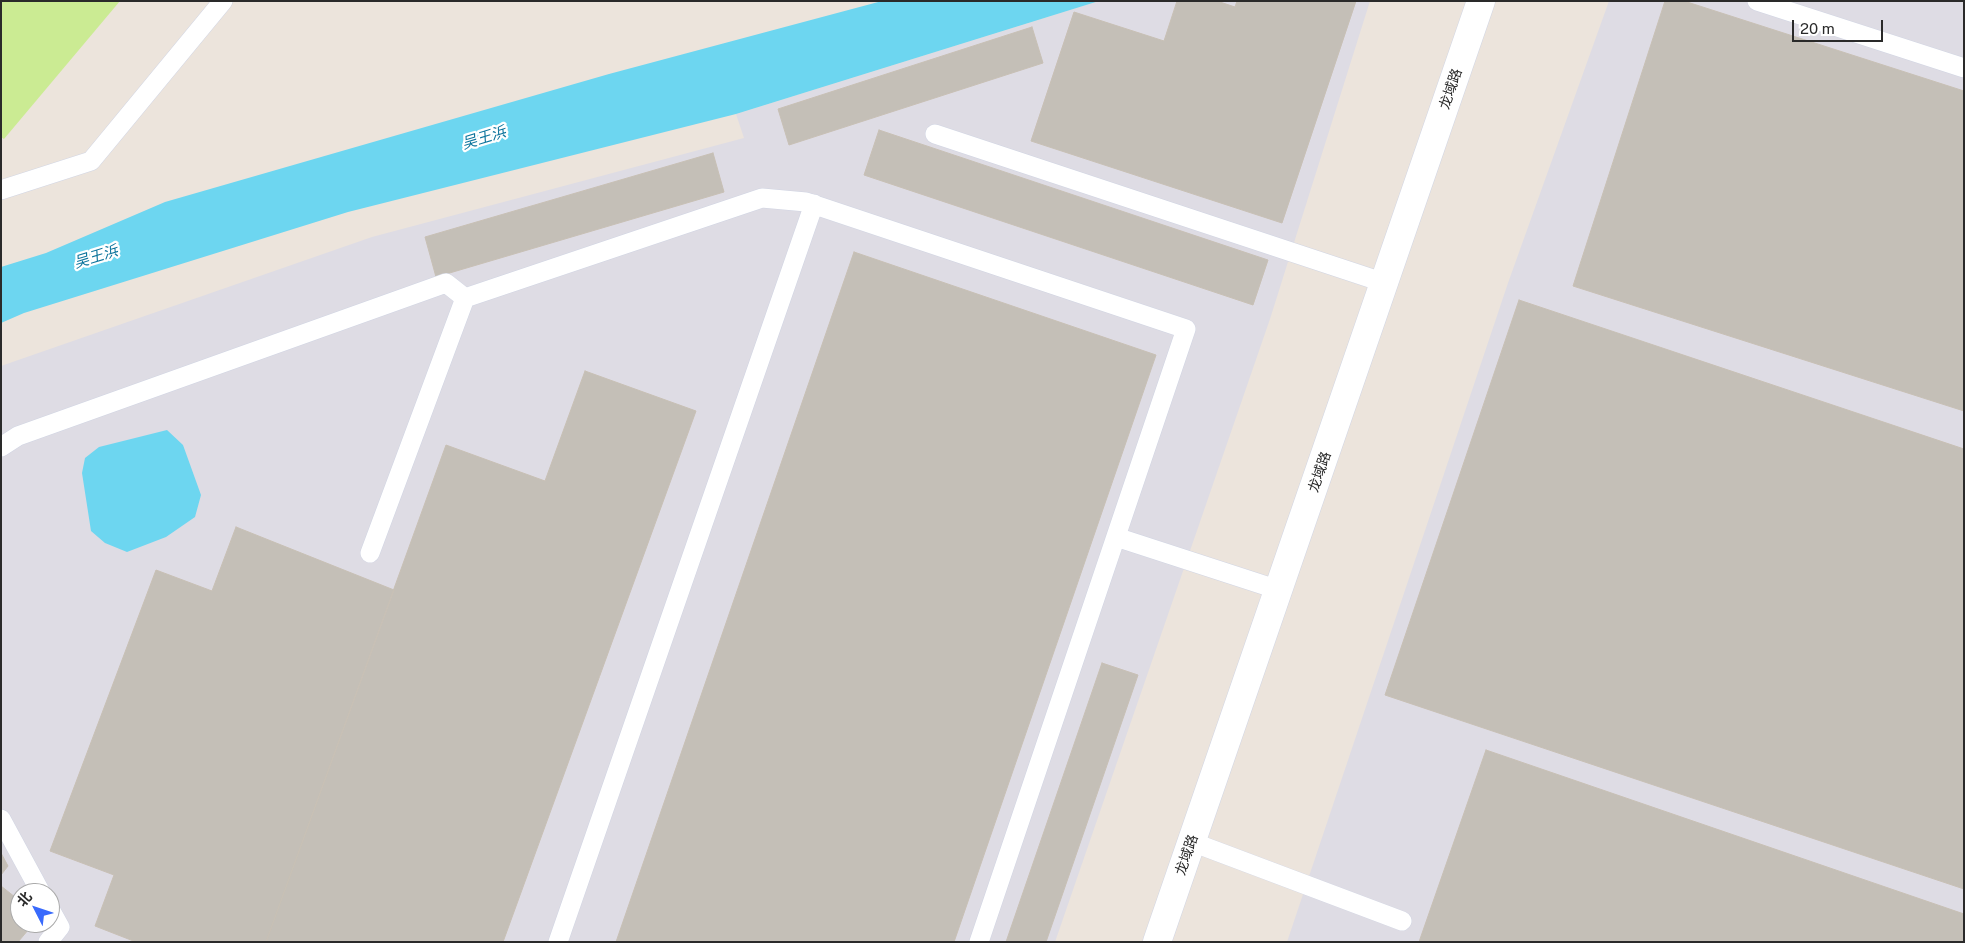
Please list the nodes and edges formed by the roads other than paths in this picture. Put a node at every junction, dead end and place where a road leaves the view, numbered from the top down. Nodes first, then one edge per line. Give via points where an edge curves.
1 (223, 1) edge
2 (1480, 1) edge
3 (1757, 1) edge
4 (1964, 68) edge
5 (935, 134) dead end
6 (1, 190) edge
7 (814, 204) junction
8 (1385, 283) junction
9 (465, 298) junction
10 (1, 447) edge
11 (1116, 537) junction
12 (370, 553) dead end
13 (1279, 590) junction
14 (1, 820) edge
15 (1192, 842) junction
16 (36, 883) edge
17 (1402, 921) dead end
18 (558, 942) edge
19 (979, 942) edge
20 (1157, 942) edge

1 - 6 lane via 90,161
2 - 8 street, 龙域路
3 - 4 lane
5 - 8 lane
7 - 9 lane via 762,198
7 - 11 lane via 1186,329
7 - 18 lane
8 - 13 street, 龙域路
9 - 10 lane via 446,283 18,436
9 - 12 lane
11 - 13 lane
11 - 19 lane
13 - 15 street, 龙域路
14 - 16 lane
15 - 17 lane
15 - 20 street, 龙域路

